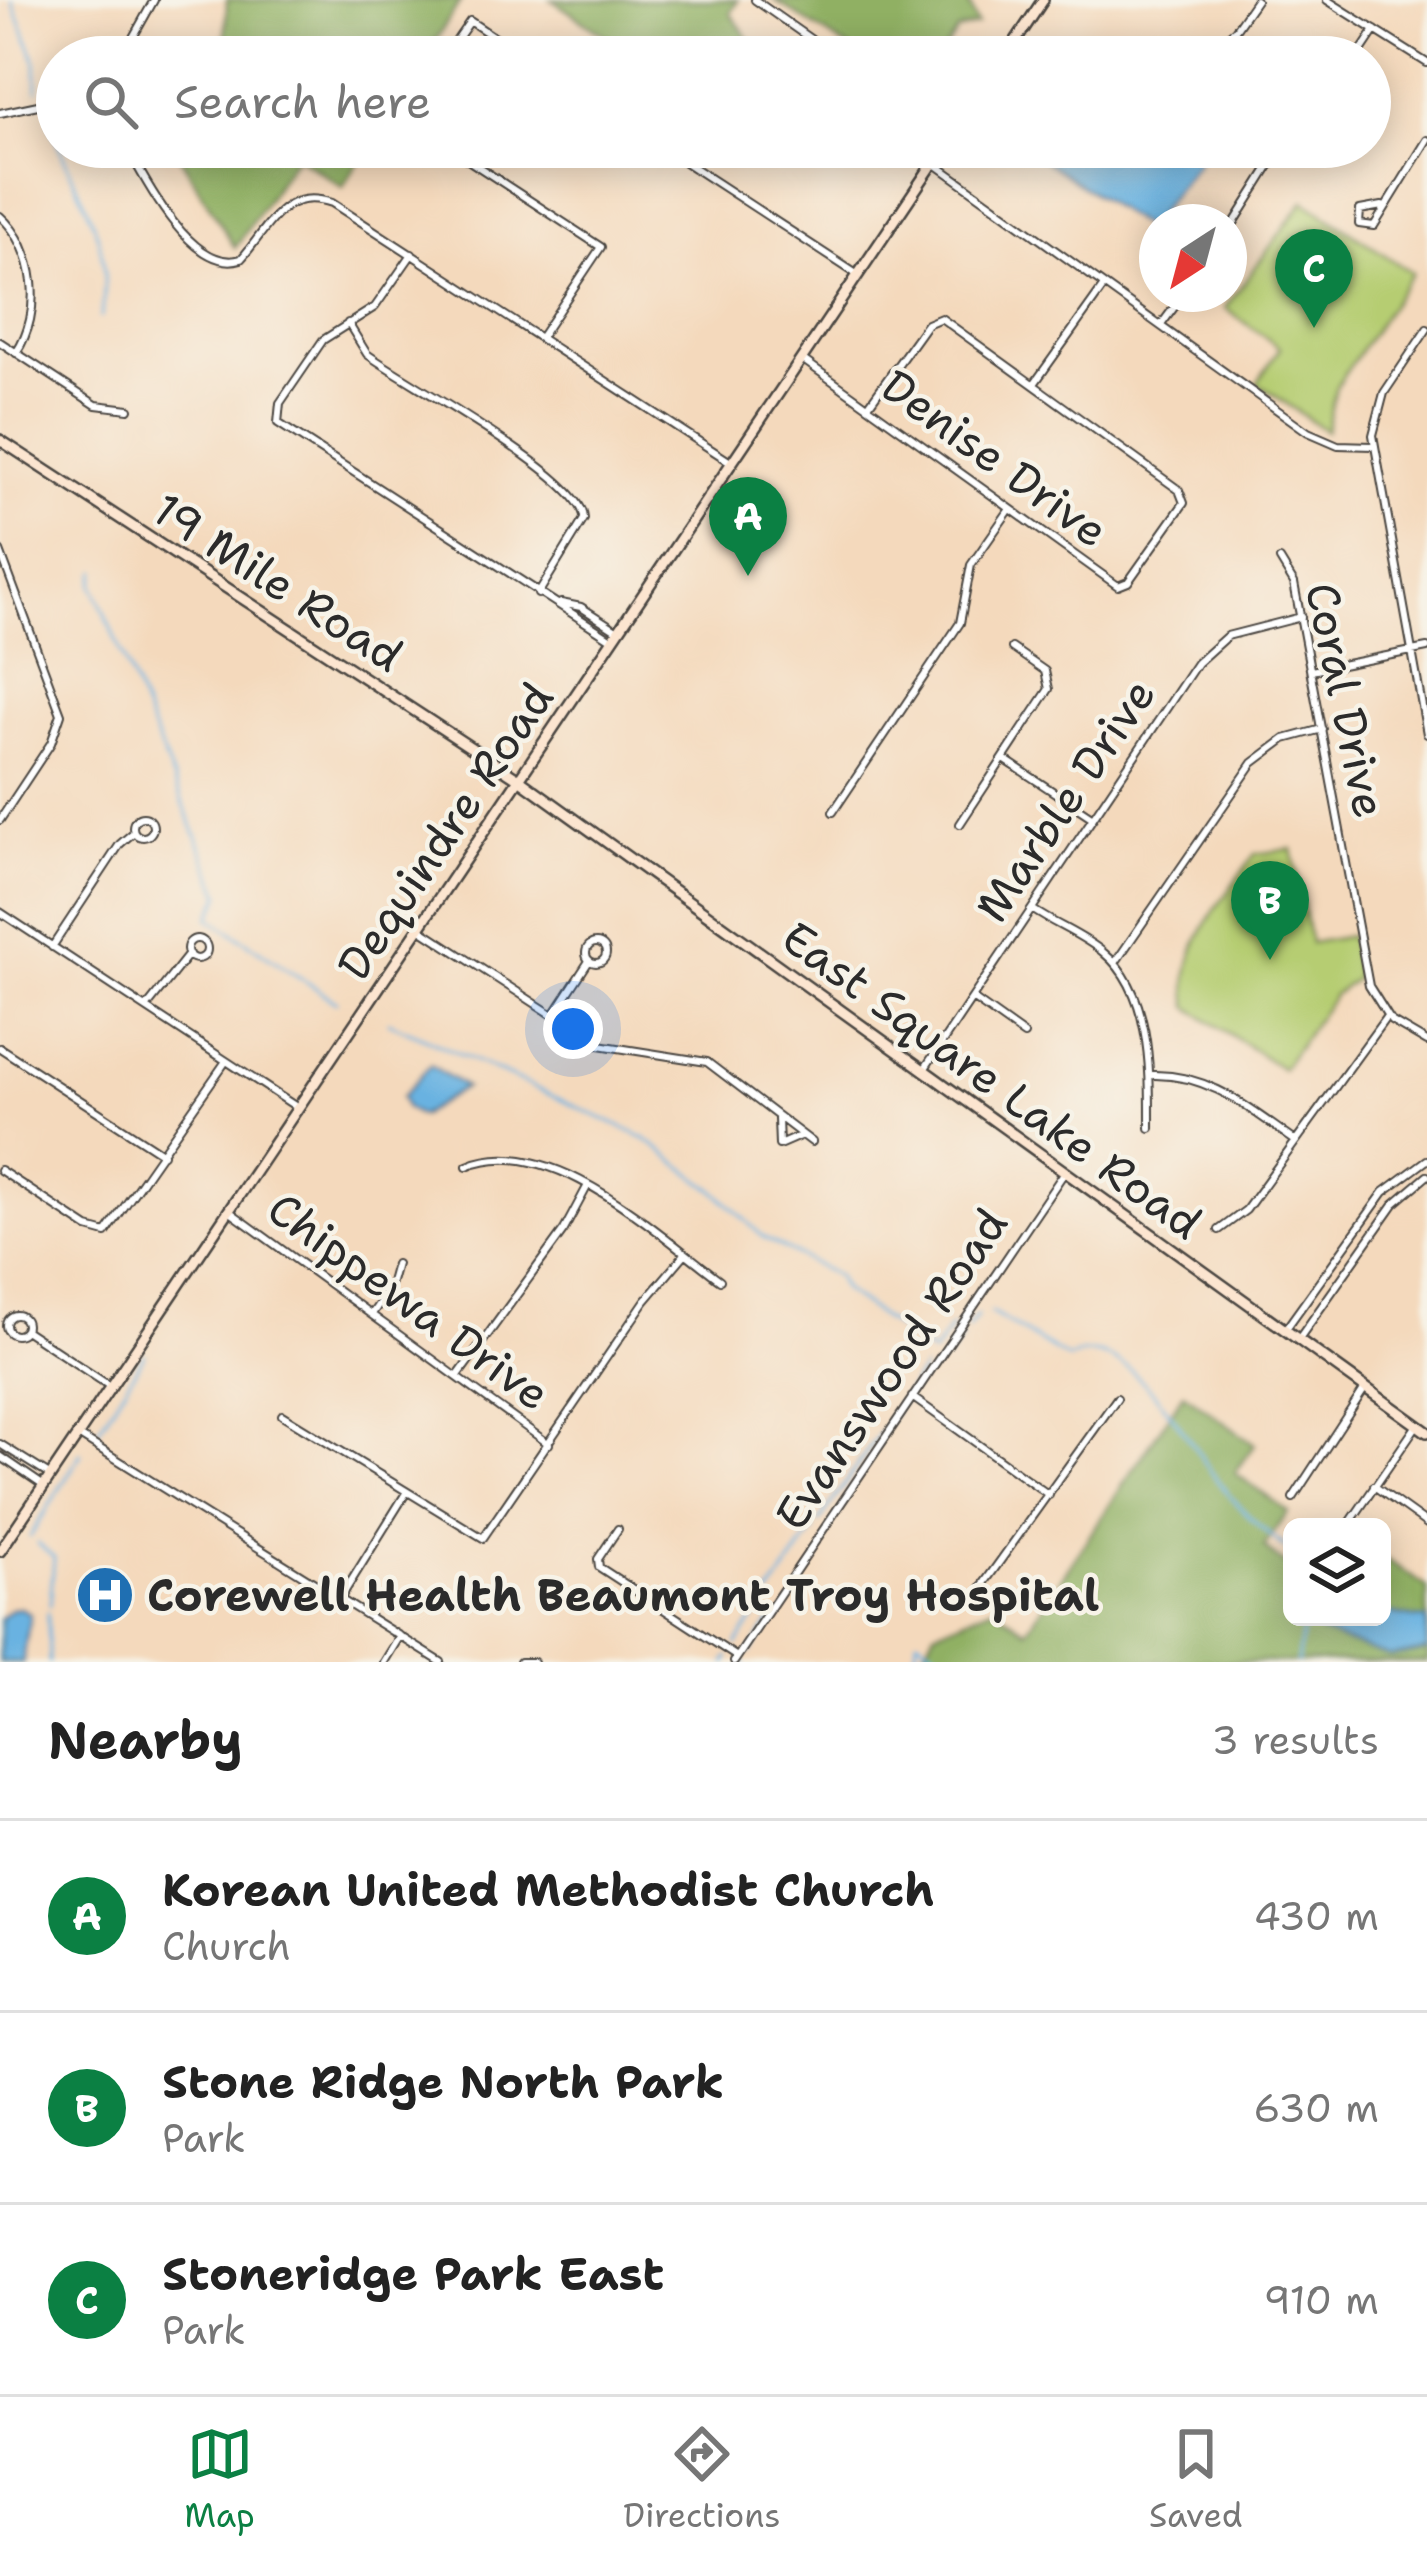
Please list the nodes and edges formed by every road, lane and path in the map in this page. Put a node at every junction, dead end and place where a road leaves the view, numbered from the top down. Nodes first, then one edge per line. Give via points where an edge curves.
1 (154, 0) edge
2 (755, 0) edge
3 (1043, 0) edge
4 (1256, 0) edge
5 (1328, 0) edge
6 (1375, 30) junction
7 (134, 36) edge
8 (460, 36) edge
9 (492, 36) edge
10 (806, 36) edge
11 (1019, 36) edge
12 (1227, 36) edge
13 (1371, 36) edge
14 (1384, 36) edge
15 (1391, 40) edge
16 (1427, 63) edge
17 (36, 105) edge
18 (0, 113) edge
19 (1427, 140) edge
20 (139, 168) edge
21 (480, 168) edge
22 (694, 168) edge
23 (931, 168) edge
24 (941, 168) edge
25 (1269, 168) edge
26 (1246, 204) edge
27 (1382, 206) junction
28 (0, 217) edge
29 (412, 254) junction
30 (858, 275) junction
31 (1104, 286) junction
32 (1171, 312) edge
33 (348, 323) junction
34 (1161, 326) junction
35 (1427, 329) edge
36 (541, 338) junction
37 (0, 342) edge
38 (16, 353) junction
39 (802, 359) junction
40 (1034, 385) junction
41 (868, 406) junction
42 (129, 409) dead end
43 (0, 440) edge
44 (1373, 446) junction
45 (732, 463) junction
46 (1010, 509) junction
47 (0, 551) edge
48 (1280, 560) dead end
49 (538, 595) junction
50 (1300, 617) junction
51 (616, 636) junction
52 (1012, 648) dead end
53 (1427, 648) edge
54 (1412, 651) junction
55 (1311, 671) junction
56 (1322, 729) junction
57 (1427, 734) edge
58 (1004, 758) junction
59 (519, 779) junction
60 (833, 812) dead end
61 (1093, 818) junction
62 (0, 820) edge
63 (960, 824) dead end
64 (134, 832) dead end
65 (1032, 909) junction
66 (0, 912) edge
67 (419, 928) junction
68 (52, 947) junction
69 (189, 954) dead end
70 (590, 961) dead end
71 (1115, 963) junction
72 (972, 998) junction
73 (146, 1008) junction
74 (553, 1016) junction
75 (1387, 1016) junction
76 (1024, 1035) dead end
77 (1427, 1042) edge
78 (0, 1048) edge
79 (226, 1061) junction
80 (922, 1072) junction
81 (1150, 1075) junction
82 (298, 1108) junction
83 (778, 1119) junction
84 (1150, 1128) dead end
85 (802, 1136) junction
86 (1294, 1140) junction
87 (812, 1142) dead end
88 (164, 1155) junction
89 (1427, 1160) edge
90 (466, 1166) dead end
91 (0, 1171) edge
92 (1064, 1173) junction
93 (1402, 1174) junction
94 (1427, 1177) edge
95 (588, 1186) junction
96 (1412, 1186) junction
97 (230, 1211) junction
98 (1219, 1230) dead end
99 (1345, 1247) junction
100 (686, 1254) junction
101 (1357, 1256) junction
102 (396, 1264) dead end
103 (720, 1280) dead end
104 (372, 1314) junction
105 (25, 1330) dead end
106 (1284, 1330) junction
107 (1298, 1340) junction
108 (458, 1377) junction
109 (111, 1387) junction
110 (1365, 1388) junction
111 (912, 1397) junction
112 (1117, 1399) dead end
113 (282, 1415) dead end
114 (1422, 1429) edge
115 (78, 1435) junction
116 (0, 1444) edge
117 (549, 1444) junction
118 (0, 1456) edge
119 (48, 1481) junction
120 (1375, 1486) junction
121 (406, 1493) junction
122 (1049, 1495) junction
123 (1292, 1498) dead end
124 (1353, 1518) edge
125 (1427, 1524) edge
126 (618, 1529) dead end
127 (0, 1551) edge
128 (980, 1589) dead end
129 (340, 1599) junction
130 (400, 1636) junction
131 (736, 1659) edge
132 (384, 1662) edge
133 (441, 1662) edge
134 (520, 1662) edge
135 (534, 1662) edge

1 - 7 street
2 - 10 street
3 - 11 main road
4 - 12 street
5 - 6 street
6 - 13 street
6 - 14 street
8 - 9 street via 470,21
15 - 16 street
17 - 18 street
19 - 27 street
20 - 29 street via 171,222 224,261 242,259 277,212 307,199 332,203
21 - 36 street via 601,247
22 - 30 street
23 - 30 main road, Dequindre Road
24 - 31 street
25 - 26 street
27 - 27 street via 1374,226 1358,224 1360,211
28 - 38 street via 23,248 32,291 30,329
29 - 33 street via 375,308
29 - 36 street
30 - 39 main road, Dequindre Road
31 - 34 street
31 - 40 street
32 - 34 street
33 - 49 street via 373,359 581,502 584,519
33 - 49 street via 319,344 280,403 276,418 285,431
34 - 44 street via 1316,436
35 - 44 street via 1380,402
36 - 45 street
37 - 38 street
38 - 42 street via 96,405
39 - 41 street, Denise Drive
39 - 45 main road, Dequindre Road
40 - 41 street via 935,317
40 - 46 street, Denise Drive via 1184,498 1121,586
41 - 46 street, Denise Drive
43 - 59 main road, 19 Mile Road
44 - 54 street
45 - 51 main road, Dequindre Road
46 - 60 street via 971,565 960,623
47 - 62 street via 60,721
48 - 50 street, Coral Drive
49 - 51 street via 581,607
50 - 55 street, Coral Drive
50 - 61 street, Marble Drive via 1215,644
51 - 59 main road, Dequindre Road
52 - 58 street via 1050,683
53 - 54 street
54 - 55 street
54 - 57 street
55 - 56 street, Coral Drive
56 - 71 street via 1285,739 1253,764
56 - 75 street, Coral Drive via 1365,971
58 - 61 street
58 - 63 street
59 - 67 main road, Dequindre Road
59 - 80 main road, East Square Lake Road
61 - 65 street, Marble Drive
64 - 68 street
65 - 71 street
65 - 72 street, Marble Drive
66 - 68 street
67 - 74 street
67 - 82 main road, Dequindre Road
68 - 73 street
69 - 73 street
70 - 74 street
71 - 81 street via 1133,994
72 - 76 street
72 - 80 street, Marble Drive
73 - 79 street
74 - 83 street via 611,1050 706,1063
75 - 77 street
75 - 86 street
78 - 88 street
79 - 82 street
79 - 88 street
80 - 92 main road, East Square Lake Road
81 - 84 street
81 - 86 street via 1212,1084
82 - 97 main road, Dequindre Road
83 - 85 street
83 - 85 street via 779,1145
85 - 87 street
86 - 98 street via 1246,1210
88 - 91 street via 116,1226 99,1234
89 - 93 street
90 - 95 street via 515,1156
92 - 106 main road, East Square Lake Road
92 - 111 street, Evanswood Road
93 - 96 street
93 - 99 street
94 - 96 street
95 - 100 street
95 - 108 street
96 - 101 street
97 - 104 street, Chippewa Drive
97 - 109 main road, Dequindre Road
99 - 101 street
99 - 106 street
100 - 103 street
100 - 117 street
101 - 107 street
102 - 104 street
104 - 108 street, Chippewa Drive
105 - 109 street
106 - 107 main road, East Square Lake Road
107 - 110 main road, East Square Lake Road
108 - 117 street, Chippewa Drive
109 - 115 main road, Dequindre Road
110 - 114 main road, East Square Lake Road
110 - 123 street
111 - 122 street
111 - 131 street, Evanswood Road
112 - 122 street
113 - 121 street
114 - 120 street
115 - 119 main road, Dequindre Road
115 - 129 street
116 - 119 street
117 - 121 street via 483,1538
118 - 119 street
119 - 127 main road, Dequindre Road
120 - 124 street
120 - 125 street
121 - 129 street
122 - 128 street
126 - 131 street via 597,1565
129 - 130 street
130 - 132 street
130 - 133 street
134 - 135 street

